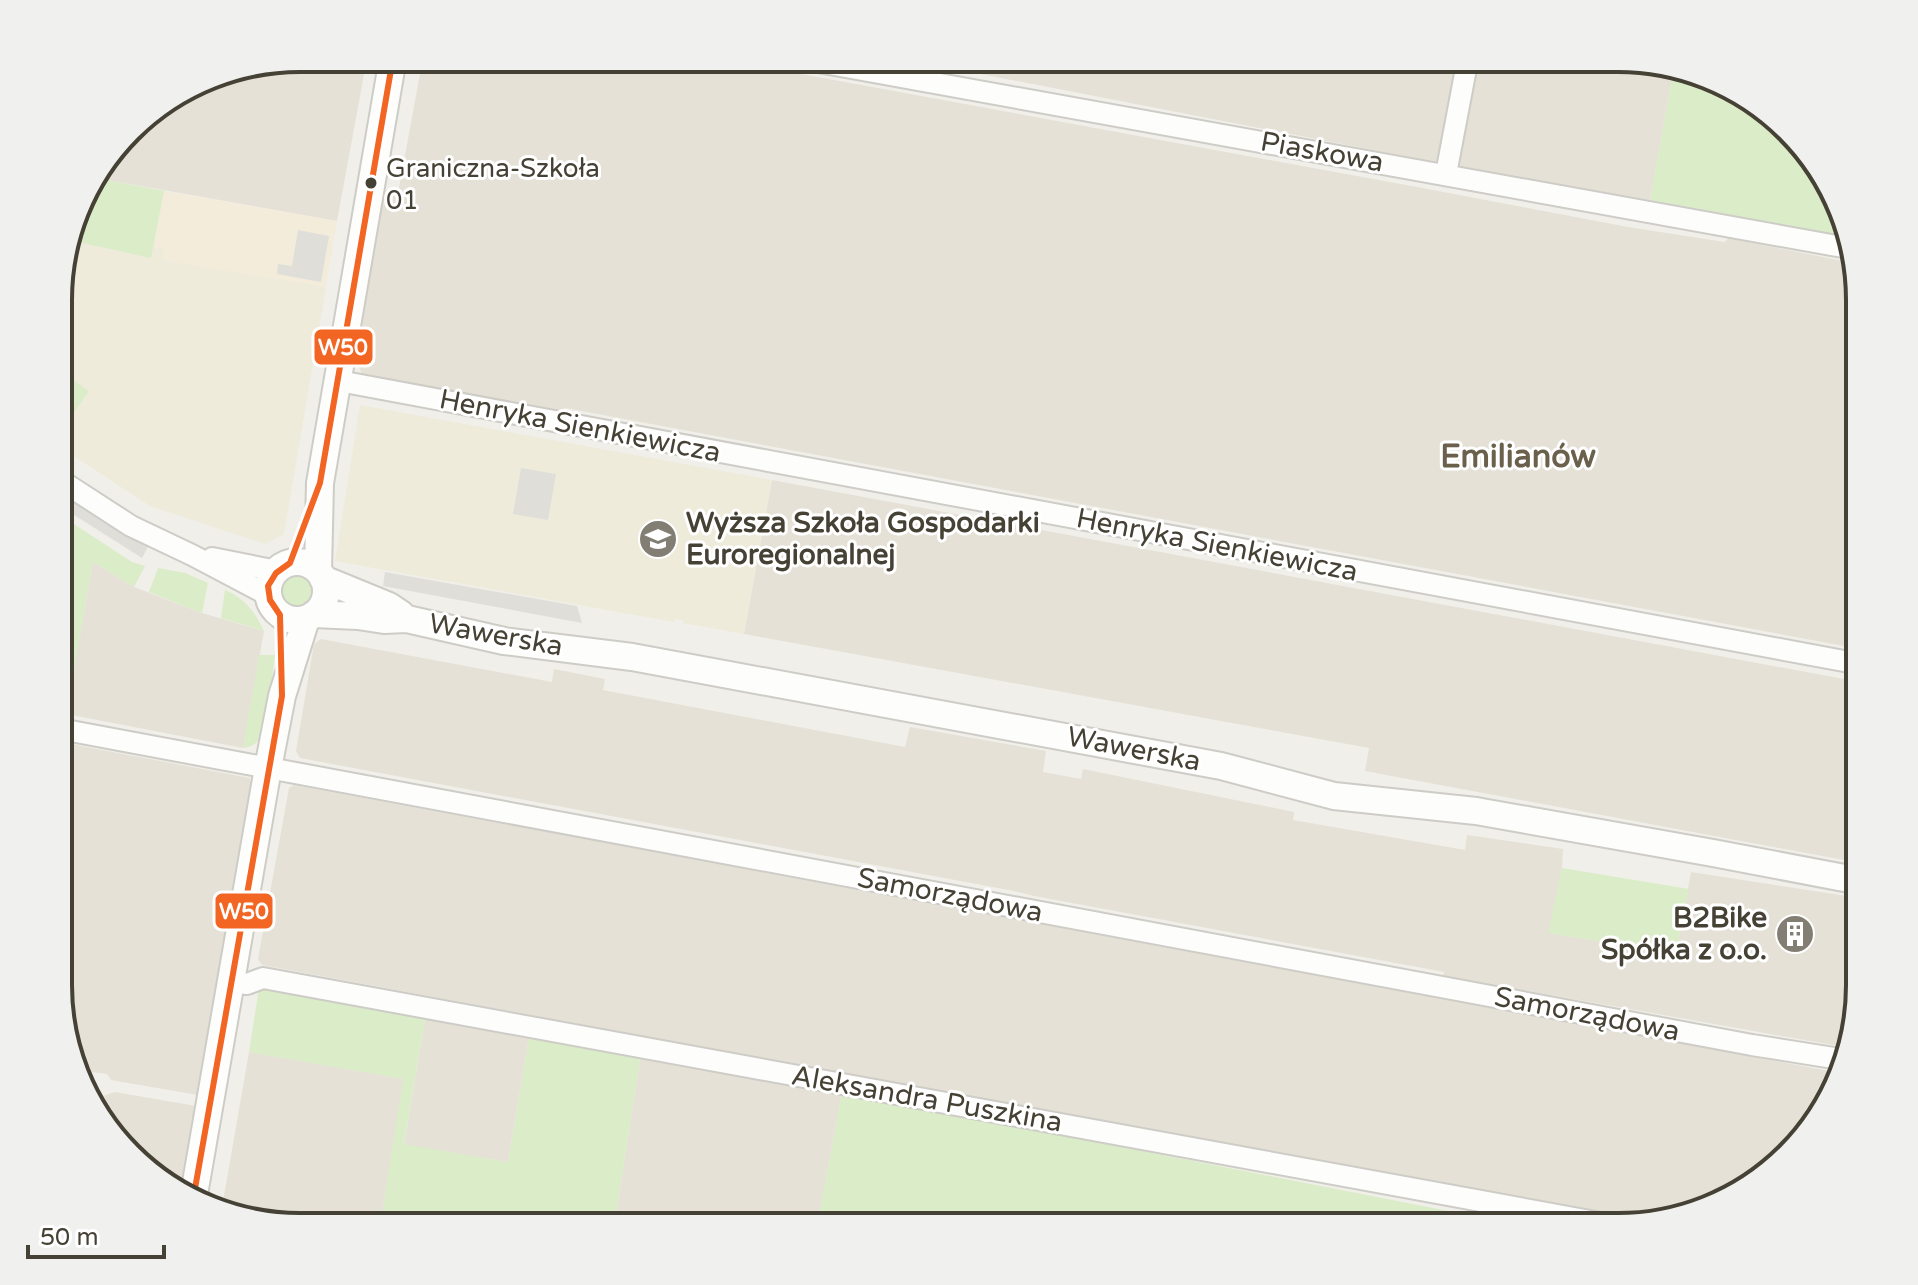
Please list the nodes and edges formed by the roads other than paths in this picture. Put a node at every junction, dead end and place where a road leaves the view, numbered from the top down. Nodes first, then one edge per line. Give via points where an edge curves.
1 (391, 72) edge
2 (874, 72) edge
3 (1465, 72) edge
4 (1446, 174) junction
5 (1839, 246) edge
6 (339, 381) junction
7 (320, 483) junction
8 (72, 488) edge
9 (192, 555) junction
10 (284, 567) junction
11 (320, 575) junction
12 (292, 611) junction
13 (407, 619) junction
14 (1846, 661) edge
15 (72, 731) edge
16 (268, 768) junction
17 (1846, 878) edge
18 (232, 982) junction
19 (1834, 1058) edge
20 (195, 1187) edge
21 (1547, 1213) edge

1 - 6 street
2 - 4 street, Piaskowa
3 - 4 street
4 - 5 street, Piaskowa
6 - 7 street
6 - 14 street, Henryka Sienkiewicza
7 - 10 street
7 - 11 street
8 - 9 street, Wawerska via 131,526
9 - 10 street, Wawerska
9 - 12 street, Wawerska
10 - 11 street via 310,565
10 - 12 street via 269,582
11 - 12 street via 326,589 321,608
11 - 13 street, Wawerska
12 - 13 street, Wawerska
12 - 16 street
13 - 17 street, Wawerska via 504,641 646,659 1148,751 1334,796 1476,811
15 - 16 street, Samorządowa
16 - 18 street
16 - 19 street, Samorządowa
18 - 20 street
18 - 21 street, Aleksandra Puszkina via 263,978

